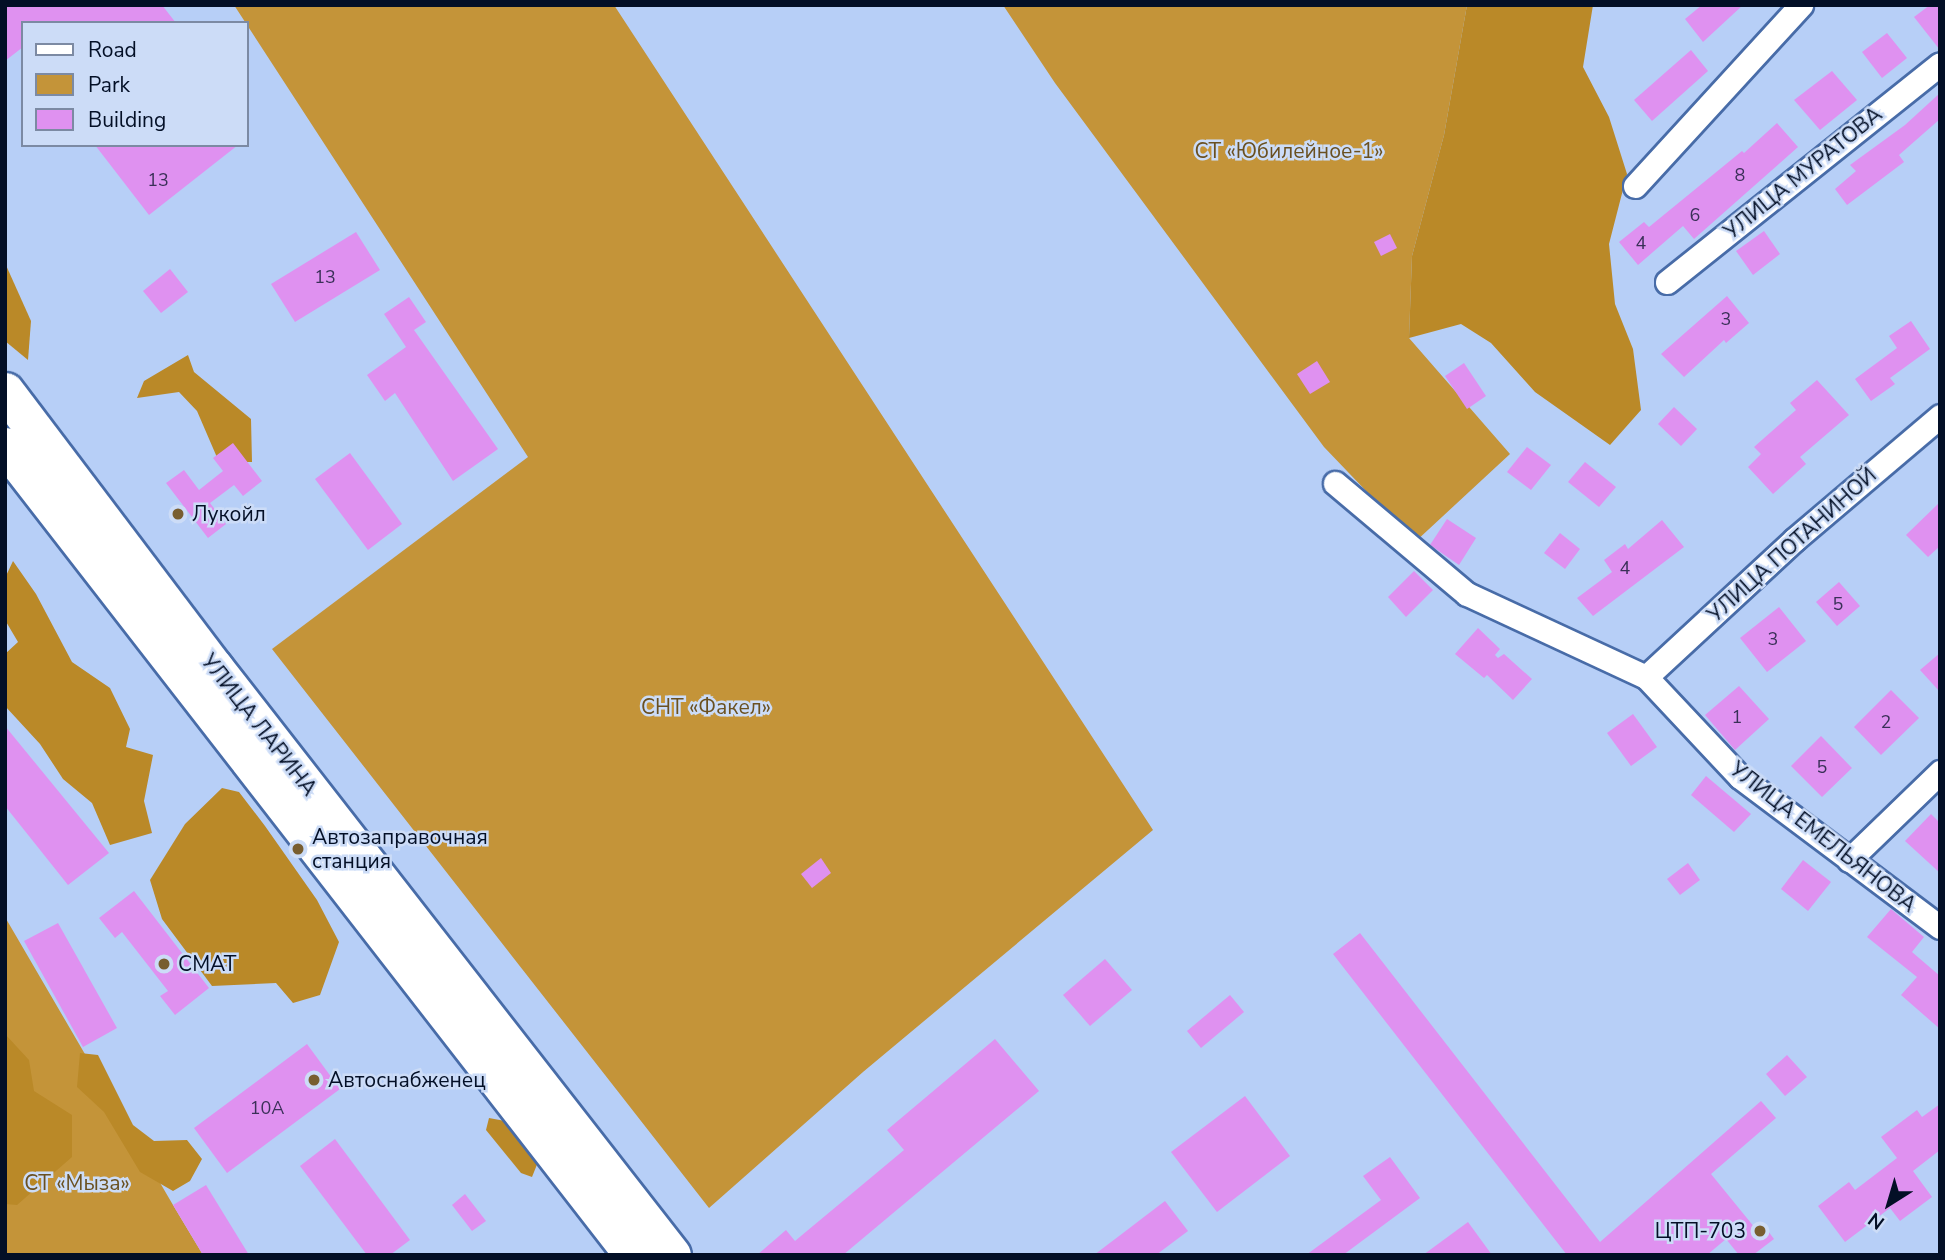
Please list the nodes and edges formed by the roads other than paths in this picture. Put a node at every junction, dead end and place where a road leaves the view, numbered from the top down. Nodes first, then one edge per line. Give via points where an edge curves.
1 (1801, 5) edge
2 (1940, 64) edge
3 (1635, 186) dead end
4 (1667, 282) dead end
5 (5, 391) edge
6 (1940, 416) edge
7 (5, 446) edge
8 (1335, 483) dead end
9 (1646, 677) junction
10 (1940, 772) edge
11 (1849, 860) junction
12 (1940, 927) edge
13 (633, 1255) edge
14 (672, 1255) edge

1 - 3 street
2 - 4 street, УЛИЦА МУРАТОВА
5 - 14 main road, УЛИЦА ЛАРИНА
6 - 9 street, УЛИЦА ПОТАНИНОЙ via 1795,539
7 - 13 main road, УЛИЦА ЛАРИНА
8 - 9 street, УЛИЦА ЕМЕЛЬЯНОВА via 1467,594
9 - 11 street, УЛИЦА ЕМЕЛЬЯНОВА via 1740,777
10 - 11 street
11 - 12 street, УЛИЦА ЕМЕЛЬЯНОВА

